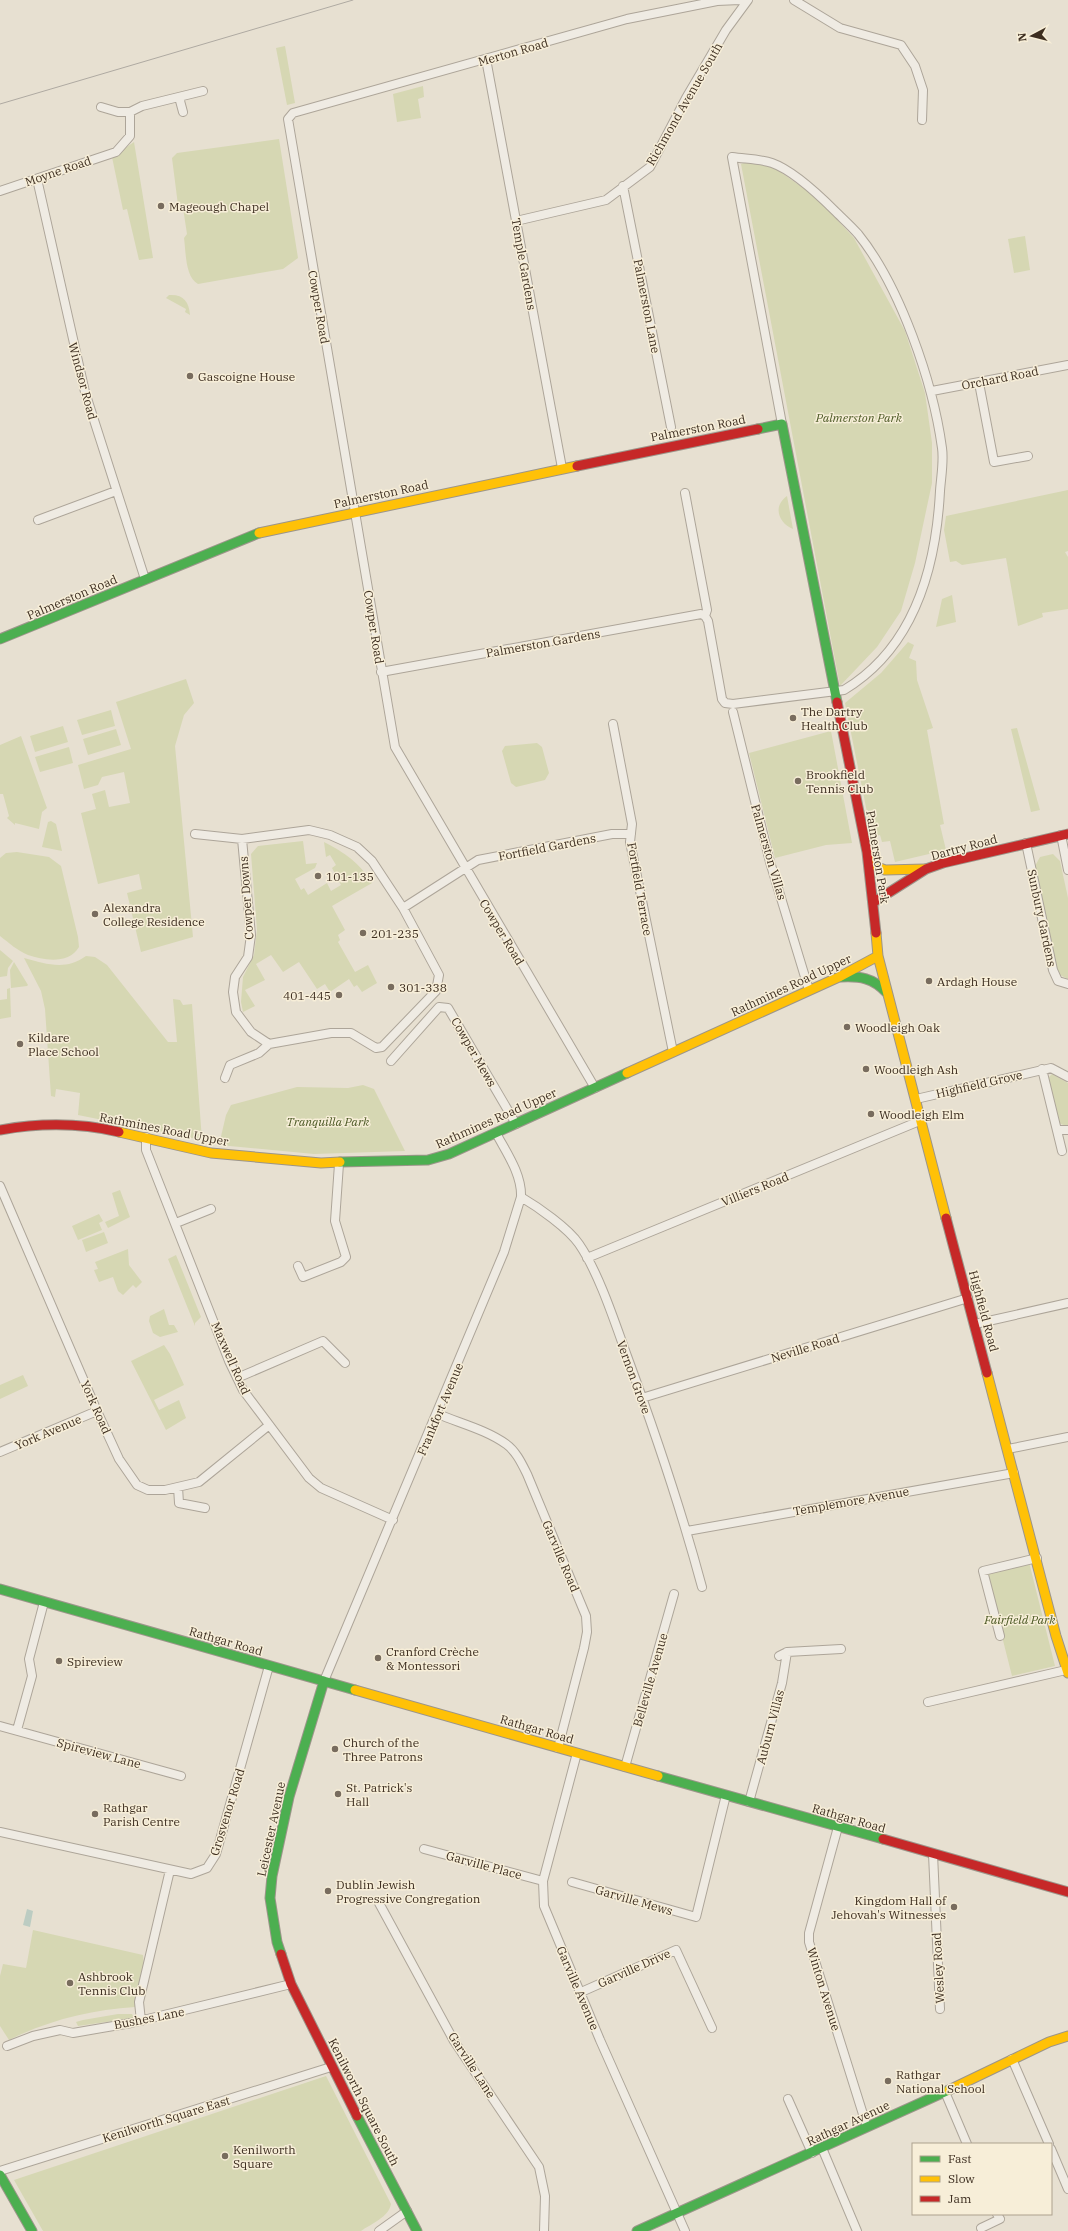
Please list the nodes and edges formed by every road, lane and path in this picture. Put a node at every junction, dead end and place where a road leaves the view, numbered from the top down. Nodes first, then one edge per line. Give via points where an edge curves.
1 (740, 0) edge
2 (748, 0) edge
3 (794, 0) edge
4 (486, 59) junction
5 (203, 91) dead end
6 (179, 97) junction
7 (101, 107) dead end
8 (130, 112) junction
9 (184, 112) dead end
10 (288, 116) joint
11 (922, 120) dead end
12 (37, 179) junction
13 (623, 186) junction
14 (0, 191) edge
15 (516, 221) junction
16 (1068, 365) edge
17 (978, 383) junction
18 (932, 392) junction
19 (782, 424) junction
20 (671, 427) dead end
21 (1028, 456) dead end
22 (562, 468) junction
23 (116, 491) junction
24 (685, 493) dead end
25 (354, 511) junction
26 (38, 520) dead end
27 (145, 579) junction
28 (705, 616) junction
29 (0, 639) edge
30 (381, 672) junction
31 (834, 692) junction
32 (732, 712) dead end
33 (613, 724) dead end
34 (195, 834) dead end
35 (631, 834) junction
36 (1065, 834) edge
37 (242, 839) junction
38 (1026, 843) junction
39 (867, 852) junction
40 (465, 869) junction
41 (926, 869) junction
42 (1068, 870) edge
43 (874, 902) junction
44 (403, 908) junction
45 (878, 956) junction
46 (839, 977) junction
47 (1068, 984) edge
48 (809, 990) junction
49 (888, 994) junction
50 (269, 1044) junction
51 (673, 1052) junction
52 (391, 1061) dead end
53 (1042, 1069) junction
54 (1068, 1077) edge
55 (225, 1078) dead end
56 (595, 1088) junction
57 (916, 1099) junction
58 (922, 1120) junction
59 (516, 1124) junction
60 (0, 1130) edge
61 (1058, 1130) junction
62 (1068, 1130) edge
63 (496, 1133) junction
64 (146, 1137) junction
65 (1062, 1151) dead end
66 (339, 1164) junction
67 (0, 1186) edge
68 (521, 1197) junction
69 (211, 1209) dead end
70 (176, 1223) junction
71 (587, 1258) junction
72 (298, 1266) dead end
73 (968, 1298) junction
74 (1068, 1303) edge
75 (975, 1324) junction
76 (345, 1363) dead end
77 (237, 1378) junction
78 (642, 1398) junction
79 (97, 1411) junction
80 (438, 1414) junction
81 (268, 1426) junction
82 (1068, 1437) edge
83 (1008, 1449) junction
84 (0, 1452) edge
85 (1014, 1473) junction
86 (178, 1488) junction
87 (205, 1508) dead end
88 (393, 1520) junction
89 (687, 1531) junction
90 (1037, 1558) junction
91 (702, 1587) dead end
92 (0, 1589) edge
93 (674, 1594) dead end
94 (44, 1602) junction
95 (1000, 1636) dead end
96 (841, 1649) dead end
97 (269, 1666) junction
98 (1067, 1671) edge
99 (324, 1681) junction
100 (928, 1702) dead end
101 (0, 1726) edge
102 (17, 1730) junction
103 (558, 1748) junction
104 (577, 1753) junction
105 (626, 1767) junction
106 (181, 1776) dead end
107 (726, 1795) junction
108 (749, 1802) junction
109 (838, 1827) junction
110 (0, 1832) edge
111 (424, 1849) dead end
112 (933, 1854) junction
113 (170, 1870) junction
114 (543, 1880) junction
115 (572, 1882) dead end
116 (1068, 1892) edge
117 (379, 1903) dead end
118 (291, 1984) junction
119 (579, 1993) junction
120 (940, 2009) dead end
121 (141, 2021) junction
122 (712, 2028) dead end
123 (1068, 2036) edge
124 (7, 2046) dead end
125 (1012, 2059) junction
126 (331, 2067) junction
127 (945, 2092) junction
128 (788, 2099) dead end
129 (867, 2127) junction
130 (967, 2143) edge
131 (1049, 2143) edge
132 (822, 2148) junction
133 (1052, 2151) edge
134 (812, 2153) junction
135 (0, 2170) edge
136 (0, 2175) edge
137 (1068, 2188) edge
138 (407, 2211) junction
139 (678, 2214) junction
140 (998, 2215) edge
141 (981, 2228) dead end
142 (32, 2231) edge
143 (379, 2231) edge
144 (417, 2231) edge
145 (544, 2231) edge
146 (637, 2231) edge
147 (685, 2231) edge
148 (857, 2231) edge

1 - 4 street, Merton Road via 717,1 627,19
2 - 13 street, Richmond Avenue South via 726,30 686,98 650,167
3 - 11 street via 840,28 901,45 915,66 923,90
4 - 10 street, Merton Road
4 - 15 street, Temple Gardens
5 - 6 street
6 - 8 street via 142,106
6 - 9 street
7 - 8 street via 118,112
8 - 12 street, Moyne Road via 130,136 116,152
10 - 25 street, Cowper Road
12 - 14 street, Moyne Road
12 - 23 street, Windsor Road via 80,371
13 - 15 street, Richmond Avenue South via 606,200
13 - 20 street, Palmerston Lane
15 - 22 street, Temple Gardens
16 - 17 street, Orchard Road
17 - 18 street, Orchard Road
17 - 21 street via 994,462
18 - 19 street, Palmerston Park via 891,285 858,234 812,188 772,163 732,157
18 - 31 street, Palmerston Park via 943,450 935,541 926,576 908,624 882,659 859,681 844,690
19 - 22 street, Palmerston Road
19 - 31 street, Palmerston Park
22 - 25 street, Palmerston Road
23 - 26 street
23 - 27 street, Windsor Road
24 - 28 street via 707,610
25 - 27 street, Palmerston Road via 263,531
25 - 30 street, Cowper Road
27 - 29 street, Palmerston Road
28 - 30 street, Palmerston Gardens via 701,614
28 - 31 street via 722,699 725,703
30 - 40 street, Cowper Road via 394,747
31 - 39 street, Palmerston Park
32 - 48 street, Palmerston Villas via 770,862
33 - 35 street, Fortfield Terrace via 632,824
34 - 37 street, Cowper Downs
35 - 40 street, Fortfield Gardens via 612,834 478,860
35 - 51 street, Fortfield Terrace via 630,842
36 - 38 street, Dartry Road
36 - 42 street
37 - 44 street, Cowper Downs via 309,830 330,835 358,847 372,861
37 - 50 street, Cowper Downs via 251,935 248,957 235,977 233,992 236,1012 251,1032
38 - 41 street, Dartry Road via 943,862
38 - 47 street, Sunbury Gardens via 1053,970 1058,981
39 - 41 street via 877,867 885,870
39 - 43 street, Palmerston Park
40 - 44 street
40 - 56 street, Cowper Road
41 - 43 street, Dartry Road
43 - 45 street, Palmerston Park
44 - 50 street, Cowper Downs via 439,975 436,991 382,1047 368,1045 351,1033 331,1033
45 - 46 street, Rathmines Road Upper
45 - 49 street, Highfield Road
46 - 48 street, Rathmines Road Upper
46 - 49 street via 876,980
48 - 51 street, Rathmines Road Upper
49 - 57 street, Highfield Road
50 - 55 street via 258,1053 230,1065
51 - 56 street, Rathmines Road Upper
52 - 59 street, Cowper Mews via 439,1007 448,1008
53 - 54 street, Highfield Grove via 1051,1068
53 - 57 street, Highfield Grove
53 - 61 street
56 - 59 street, Rathmines Road Upper
57 - 58 street, Highfield Road
58 - 71 street, Villiers Road
58 - 73 street, Highfield Road
59 - 63 street, Rathmines Road Upper
60 - 64 street, Rathmines Road Upper via 29,1125 60,1125 101,1128
61 - 62 street
61 - 65 street
63 - 66 street, Rathmines Road Upper via 449,1154 428,1160
63 - 68 street, Frankfort Avenue via 518,1176
64 - 66 street, Rathmines Road Upper via 211,1153
64 - 70 street, Maxwell Road via 146,1150
66 - 72 street via 335,1221 346,1257 341,1262 303,1277
67 - 79 street, York Road
68 - 71 street, Vernon Grove via 566,1230
68 - 80 street, Frankfort Avenue via 504,1252
69 - 70 street
70 - 77 street, Maxwell Road
71 - 78 street, Vernon Grove via 615,1323
73 - 75 street, Highfield Road
73 - 78 street, Neville Road
74 - 75 street
75 - 83 street, Highfield Road
76 - 77 street via 323,1340
77 - 81 street, Maxwell Road
78 - 89 street, Vernon Grove
79 - 84 street, York Avenue
79 - 86 street, York Road via 119,1459 137,1485 148,1490
80 - 88 street, Frankfort Avenue
80 - 103 street, Garville Road via 493,1437 506,1444 517,1456 527,1474 586,1616 584,1648
81 - 86 street, York Road via 198,1482
81 - 88 street, Maxwell Road via 309,1478 321,1488
82 - 83 street
83 - 85 street, Highfield Road
85 - 89 street, Templemore Avenue
85 - 90 street, Highfield Road
86 - 87 street via 178,1502
88 - 99 street, Frankfort Avenue
89 - 91 street, Vernon Grove
90 - 95 street via 983,1571
90 - 98 street, Highfield Road
92 - 94 street, Rathgar Road
93 - 105 street, Belleville Avenue
94 - 97 street, Rathgar Road
94 - 102 street via 28,1659 32,1676
96 - 108 street, Auburn Villas via 783,1654 782,1683
97 - 99 street, Rathgar Road
97 - 113 street, Grosvenor Road via 216,1854 207,1868 199,1872 191,1874
98 - 100 street
99 - 103 street, Rathgar Road
99 - 118 street, Leicester Avenue via 289,1797 272,1876 270,1898 276,1936
101 - 102 street, Spireview Lane
102 - 106 street, Spireview Lane
103 - 104 street, Rathgar Road
104 - 105 street, Rathgar Road
104 - 114 street, Garville Avenue
105 - 107 street, Rathgar Road
107 - 108 street, Rathgar Road
107 - 115 street, Garville Mews via 699,1920
108 - 109 street, Rathgar Road
109 - 112 street, Rathgar Road
109 - 129 street, Winton Avenue via 809,1934
110 - 113 street, Grosvenor Road
111 - 114 street, Garville Place
112 - 116 street, Rathgar Road
112 - 120 street, Wesley Road
113 - 121 street via 139,2002
114 - 119 street, Garville Avenue via 544,1906
117 - 145 street, Garville Lane via 454,2041 539,2167 545,2196
118 - 121 street, Bushes Lane
118 - 126 street, Kenilworth Square South
119 - 122 street, Garville Drive via 676,1950
119 - 139 street, Garville Avenue
121 - 124 street, Bushes Lane via 73,2033 60,2030 33,2036
123 - 125 street, Rathgar Avenue
125 - 127 street, Rathgar Avenue
125 - 131 street
126 - 135 street, Kenilworth Square East
126 - 138 street, Kenilworth Square South
127 - 129 street, Rathgar Avenue
127 - 130 street
128 - 134 street
129 - 132 street, Rathgar Avenue
132 - 134 street, Rathgar Avenue
132 - 148 street
133 - 137 street
134 - 139 street, Rathgar Avenue
136 - 142 street
138 - 143 street
138 - 144 street, Kenilworth Square South
139 - 146 street, Rathgar Avenue
139 - 147 street, Garville Avenue
140 - 141 street via 1000,2219

